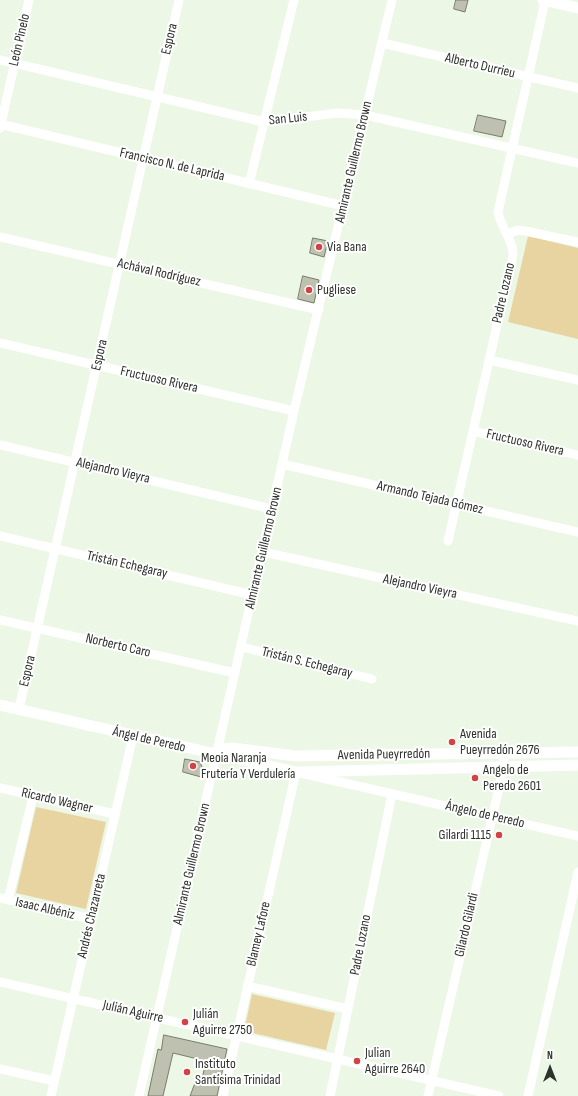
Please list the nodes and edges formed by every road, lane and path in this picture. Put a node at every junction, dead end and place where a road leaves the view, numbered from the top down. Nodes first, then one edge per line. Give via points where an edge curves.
1 (29, 0) edge
2 (179, 0) edge
3 (294, 0) edge
4 (392, 0) edge
5 (544, 0) edge
6 (571, 4) edge
7 (382, 43) junction
8 (0, 60) edge
9 (14, 64) junction
10 (528, 77) junction
11 (578, 88) edge
12 (157, 98) junction
13 (365, 115) junction
14 (264, 122) junction
15 (0, 126) edge
16 (512, 148) junction
17 (144, 159) junction
18 (578, 163) edge
19 (249, 184) junction
20 (344, 206) junction
21 (508, 234) junction
22 (0, 237) edge
23 (578, 242) edge
24 (120, 264) junction
25 (318, 310) junction
26 (0, 344) edge
27 (489, 360) junction
28 (98, 366) junction
29 (578, 380) edge
30 (294, 411) junction
31 (473, 431) junction
32 (0, 445) edge
33 (578, 455) edge
34 (76, 463) junction
35 (282, 464) junction
36 (456, 504) junction
37 (272, 509) junction
38 (578, 532) edge
39 (0, 536) edge
40 (448, 541) dead end
41 (56, 549) junction
42 (263, 552) junction
43 (253, 595) junction
44 (0, 620) edge
45 (578, 621) edge
46 (38, 628) junction
47 (242, 647) junction
48 (235, 673) junction
49 (372, 679) dead end
50 (0, 705) edge
51 (19, 709) junction
52 (133, 736) junction
53 (578, 752) edge
54 (504, 753) junction
55 (216, 756) junction
56 (578, 765) edge
57 (504, 766) junction
58 (296, 772) junction
59 (0, 788) edge
60 (392, 794) junction
61 (33, 796) junction
62 (115, 814) junction
63 (492, 817) junction
64 (578, 836) edge
65 (578, 872) edge
66 (4, 899) edge
67 (91, 919) junction
68 (0, 982) edge
69 (247, 986) junction
70 (73, 999) junction
71 (348, 1009) junction
72 (157, 1018) junction
73 (236, 1036) junction
74 (338, 1060) junction
75 (0, 1068) edge
76 (54, 1081) junction
77 (432, 1081) junction
78 (51, 1096) edge
79 (139, 1096) edge
80 (223, 1096) edge
81 (330, 1096) edge
82 (428, 1096) edge
83 (499, 1096) edge
84 (528, 1096) edge

1 - 9 street, León Pinelo
2 - 12 street, Espora
3 - 14 street
4 - 7 street, Almirante Guillermo Brown
5 - 6 main road
5 - 10 street, Padre Lozano
7 - 10 street, Alberto Durrieu
7 - 13 street, Almirante Guillermo Brown
8 - 9 street, San Luis
9 - 12 street, San Luis
9 - 15 street, León Pinelo
10 - 11 street, Alberto Durrieu
10 - 16 street, Padre Lozano
12 - 14 street, San Luis
12 - 17 street, Espora
13 - 14 street, San Luis via 338,113
13 - 16 street, San Luis
13 - 20 street, Almirante Guillermo Brown
14 - 19 street
15 - 17 street, Francisco N. de Laprida
16 - 18 street, San Luis
16 - 21 street, Padre Lozano via 498,212
17 - 19 street, Francisco N. de Laprida
17 - 24 street, Espora
19 - 20 street, Francisco N. de Laprida
20 - 25 street, Almirante Guillermo Brown
21 - 23 street via 518,230
21 - 27 street, Padre Lozano via 513,246 513,255
22 - 24 street, Achával Rodríguez
24 - 25 street, Achával Rodríguez
24 - 28 street, Espora
25 - 30 street, Almirante Guillermo Brown
26 - 28 street, Fructuoso Rivera
27 - 29 street
27 - 31 street, Padre Lozano
28 - 30 street, Fructuoso Rivera
28 - 34 street, Espora
30 - 35 street, Almirante Guillermo Brown
31 - 33 street, Fructuoso Rivera
31 - 36 street, Padre Lozano
32 - 34 street, Alejandro Vieyra
34 - 37 street, Alejandro Vieyra
34 - 41 street, Espora
35 - 36 street, Armando Tejada Gómez
35 - 37 street, Almirante Guillermo Brown
36 - 38 street, Armando Tejada Gómez
36 - 40 street, Padre Lozano
37 - 42 street, Almirante Guillermo Brown
39 - 41 street, Tristán Echegaray
41 - 43 street, Tristán Echegaray
41 - 46 street, Espora
42 - 43 street, Almirante Guillermo Brown
42 - 45 street, Alejandro Vieyra
43 - 47 street, Almirante Guillermo Brown
44 - 46 street, Norberto Caro
46 - 48 street, Norberto Caro
46 - 51 street, Espora
47 - 48 street, Almirante Guillermo Brown
47 - 49 street, Tristán S. Echegaray
48 - 55 street, Almirante Guillermo Brown
50 - 51 main road, Ángel de Peredo
51 - 52 main road, Ángel de Peredo
52 - 55 main road, Ángel de Peredo
52 - 62 street, Andrés Chazarreta
53 - 54 main road, Avenida Pueyrredón
54 - 55 main road, Avenida Pueyrredón via 296,756 232,748 224,749
54 - 57 street, Gilardo Gilardi
55 - 58 main road, Ángel de Peredo
55 - 72 street, Almirante Guillermo Brown
56 - 57 main road, Avenida Pueyrredón
57 - 58 main road, Avenida Pueyrredón
57 - 63 street, Gilardo Gilardi
58 - 60 street, Ángel de Peredo
58 - 69 street, Blamey Lafore
59 - 61 street, Ricardo Wagner
60 - 63 street, Ángelo de Peredo
60 - 71 street, Padre Lozano
61 - 62 street, Ricardo Wagner
61 - 66 street
62 - 67 street, Andrés Chazarreta
63 - 64 street, Ángelo de Peredo
63 - 77 street, Gilardo Gilardi
65 - 84 street
66 - 67 street, Isaac Albéniz
67 - 70 street, Andrés Chazarreta
68 - 70 street, Julián Aguirre
69 - 71 street
69 - 73 street, Blamey Lafore
70 - 72 street, Julián Aguirre
70 - 76 street, Andrés Chazarreta
71 - 74 street, Padre Lozano
72 - 73 street, Julián Aguirre
72 - 79 street, Almirante Guillermo Brown
73 - 74 street, Julián Aguirre
73 - 80 street, Blamey Lafore
74 - 77 street, Julián Aguirre
74 - 81 street, Padre Lozano
75 - 76 street
76 - 78 street, Andrés Chazarreta
77 - 82 street, Gilardo Gilardi
77 - 83 street, Julián Aguirre

